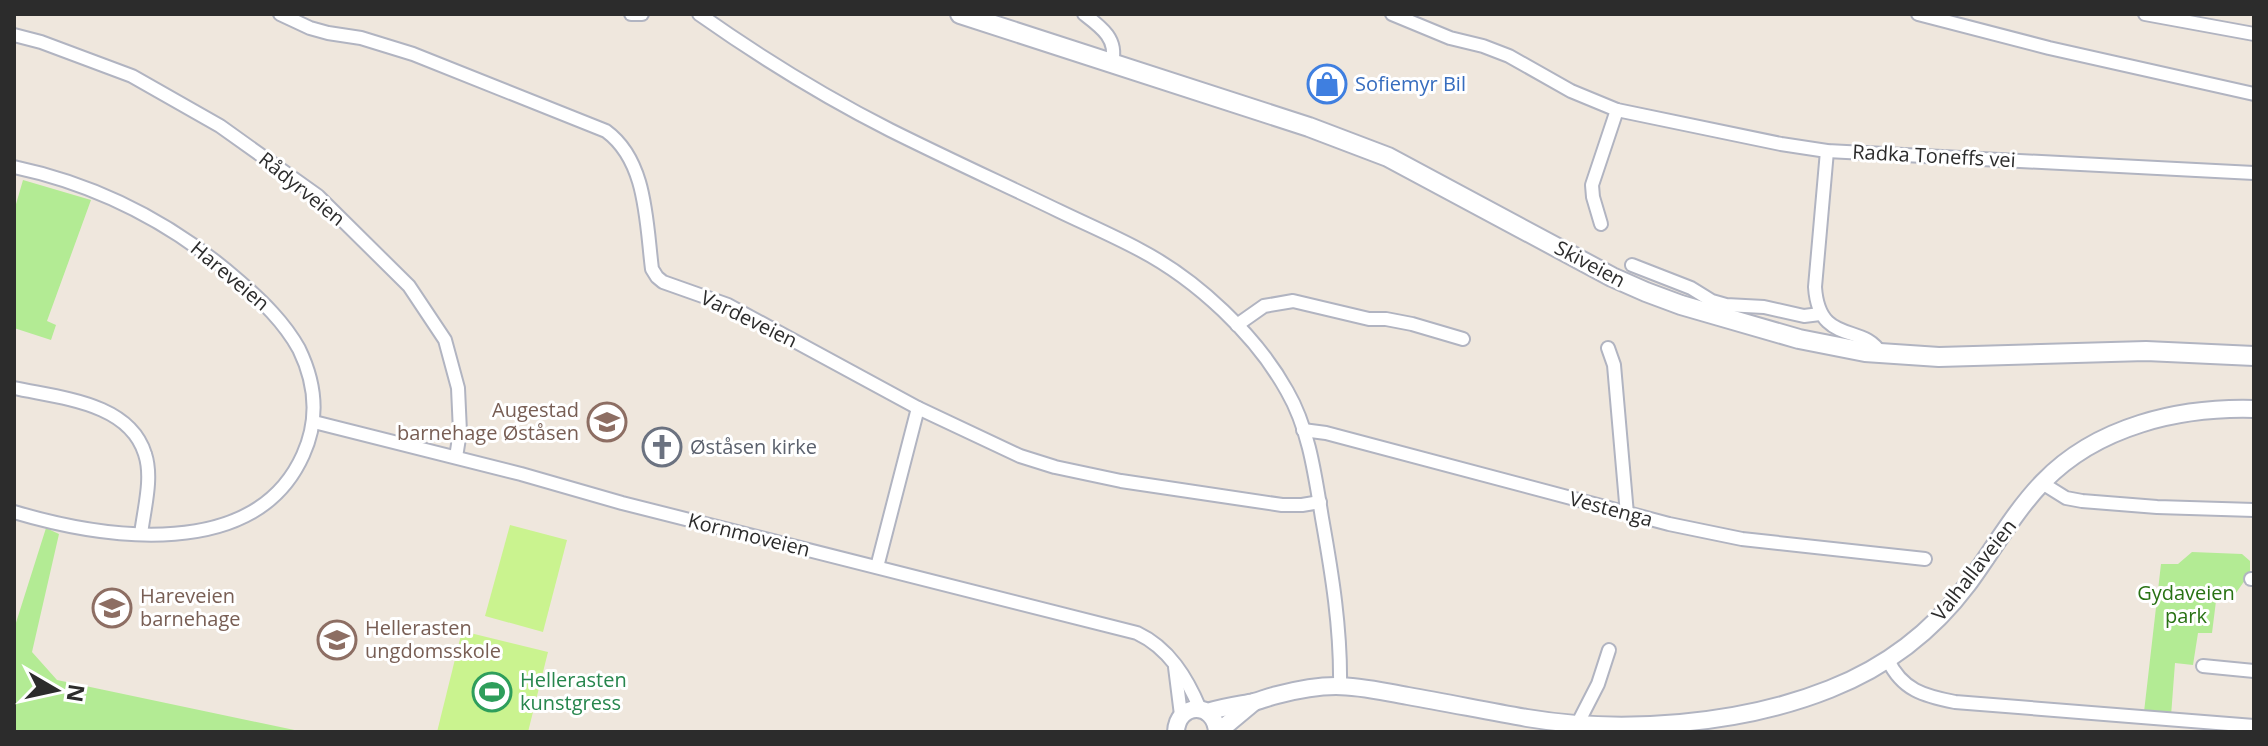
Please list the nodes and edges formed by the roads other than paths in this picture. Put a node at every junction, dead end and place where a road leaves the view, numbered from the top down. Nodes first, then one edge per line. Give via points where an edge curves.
1 (280, 14) edge
2 (631, 14) edge
3 (642, 14) edge
4 (699, 14) edge
5 (960, 14) edge
6 (1084, 14) edge
7 (1392, 14) edge
8 (1918, 14) edge
9 (2145, 14) edge
10 (2254, 34) edge
11 (14, 35) edge
12 (1112, 62) junction
13 (2254, 94) edge
14 (1617, 110) junction
15 (1827, 151) junction
16 (14, 167) edge
17 (2254, 173) edge
18 (1601, 224) dead end
19 (1632, 265) dead end
20 (1820, 314) junction
21 (1237, 325) junction
22 (1463, 339) dead end
23 (1608, 348) dead end
24 (1881, 354) junction
25 (2254, 356) edge
26 (14, 388) edge
27 (918, 408) junction
28 (2254, 409) edge
29 (314, 422) junction
30 (1303, 430) junction
31 (456, 457) junction
32 (2042, 483) junction
33 (1320, 502) junction
34 (2254, 510) edge
35 (14, 512) edge
36 (1627, 514) junction
37 (141, 534) junction
38 (1925, 559) dead end
39 (877, 567) junction
40 (1609, 650) dead end
41 (1888, 660) junction
42 (1174, 664) junction
43 (2203, 666) dead end
44 (2254, 671) edge
45 (1340, 686) junction
46 (1255, 701) junction
47 (1203, 711) junction
48 (1578, 723) junction
49 (2254, 726) edge
50 (1176, 727) edge
51 (1218, 732) edge

1 - 27 street, Vardeveien via 310,28 413,54 606,131 625,150 638,176 657,277 728,305
2 - 3 street
4 - 21 street via 780,70 890,130 1143,251
5 - 12 main road, Skiveien
6 - 12 street via 1109,37
7 - 14 street, Radka Toneffs vei via 1509,56
8 - 13 street
9 - 10 street
11 - 31 street, Rådyrveien via 132,76 220,126 318,196 409,286 445,340 458,388
12 - 24 main road, Skiveien via 1388,157 1646,292 1799,339
14 - 15 street, Radka Toneffs vei
14 - 18 street via 1592,185
15 - 17 street, Radka Toneffs vei
15 - 20 street via 1815,287
16 - 29 street, Hareveien via 113,198 183,237 234,277 266,305 300,351 314,398
19 - 20 street via 1726,305
20 - 24 street via 1876,345
21 - 22 street via 1264,306 1293,301
21 - 30 street via 1286,388
23 - 36 street via 1614,365
24 - 25 main road, Skiveien via 2160,351
26 - 37 street via 96,408 127,425 146,455
27 - 33 street, Vardeveien via 1055,467 1282,505
27 - 39 street
28 - 32 street, Valhallaveien via 2179,414 2129,427 2085,449
29 - 31 street, Kornmoveien
29 - 37 street, Hareveien via 293,475 260,508 214,527
30 - 33 street
30 - 36 street, Vestenga
31 - 39 street, Kornmoveien
32 - 34 street via 2082,501
32 - 41 street, Valhallaveien via 1951,604
33 - 45 street via 1338,612
35 - 37 street, Hareveien via 82,529
36 - 38 street, Vestenga via 1742,539
39 - 42 street, Kornmoveien via 1137,633
40 - 48 street
41 - 48 street, Valhallaveien via 1817,694 1759,709 1673,723
41 - 49 street via 1905,685 1955,702
42 - 47 street, Kornmoveien
42 - 50 street
43 - 44 street
45 - 46 street, Valhallaveien
45 - 48 street, Valhallaveien
46 - 47 street, Valhallaveien
46 - 51 street, Valhallaveien
47 - 50 street, Valhallaveien via 1190,710
47 - 51 street via 1214,719

